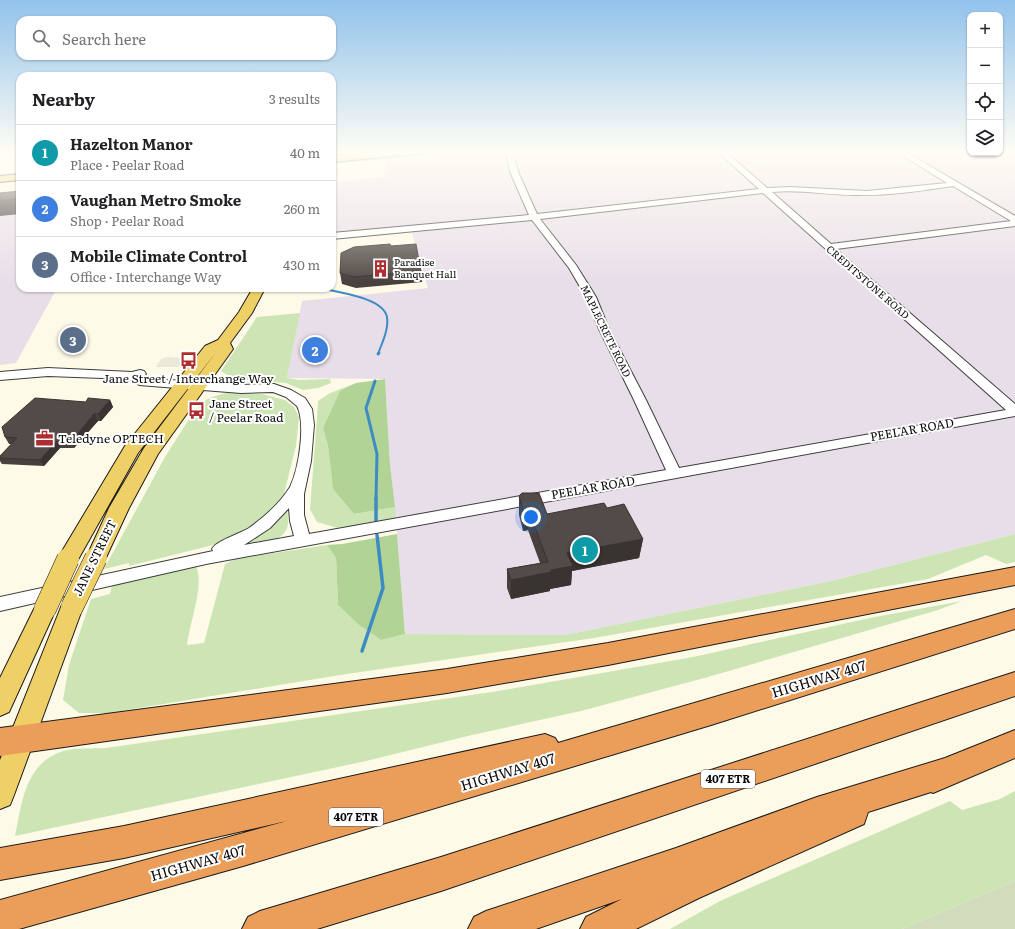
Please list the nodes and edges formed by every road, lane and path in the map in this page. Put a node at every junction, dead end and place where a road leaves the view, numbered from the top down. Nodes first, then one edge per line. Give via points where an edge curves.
1 (524, 195) edge
2 (725, 195) edge
3 (769, 195) edge
4 (973, 195) edge
5 (534, 217) junction
6 (1015, 221) edge
7 (336, 236) edge
8 (828, 247) junction
9 (257, 292) edge
10 (0, 376) edge
11 (194, 381) junction
12 (1015, 411) edge
13 (674, 473) junction
14 (297, 487) junction
15 (304, 540) junction
16 (186, 562) junction
17 (1015, 576) edge
18 (0, 604) edge
19 (1015, 620) edge
20 (1015, 684) edge
21 (0, 704) edge
22 (711, 712) junction
23 (10, 741) edge
24 (1015, 744) edge
25 (944, 773) junction
26 (0, 795) edge
27 (0, 864) edge
28 (441, 874) junction
29 (0, 918) edge
30 (260, 929) edge
31 (306, 929) edge
32 (486, 929) edge
33 (598, 929) edge

1 - 5 street, MAPLECRETE ROAD
2 - 5 street
3 - 8 street, CREDITSTONE ROAD
4 - 6 street
5 - 7 street
5 - 13 street, MAPLECRETE ROAD via 573,267 591,297
6 - 8 street
8 - 12 street, CREDITSTONE ROAD
9 - 11 main road, JANE STREET via 245,313 222,343 226,349
10 - 11 street via 48,372 132,376 138,381
11 - 14 street via 252,390 274,388 290,394 303,404 307,411 308,436
11 - 21 main road, JANE STREET, bridge via 131,450 68,559
11 - 23 main road, JANE STREET, bridge via 119,508
12 - 13 street, PEELAR ROAD
13 - 15 street, PEELAR ROAD
14 - 15 street via 298,524
14 - 16 street via 273,519 259,530 241,541
15 - 16 street, PEELAR ROAD
16 - 18 street
17 - 23 highway via 608,654 447,681
19 - 22 highway, HIGHWAY 407 / 407 ETR
20 - 28 highway, 407 ETR
22 - 27 highway via 124,842
22 - 29 highway, HIGHWAY 407 / 407 ETR via 243,850
23 - 26 main road, JANE STREET
24 - 25 highway
25 - 32 highway via 817,813
25 - 33 highway via 687,886
28 - 30 highway, 407 ETR
28 - 31 highway

